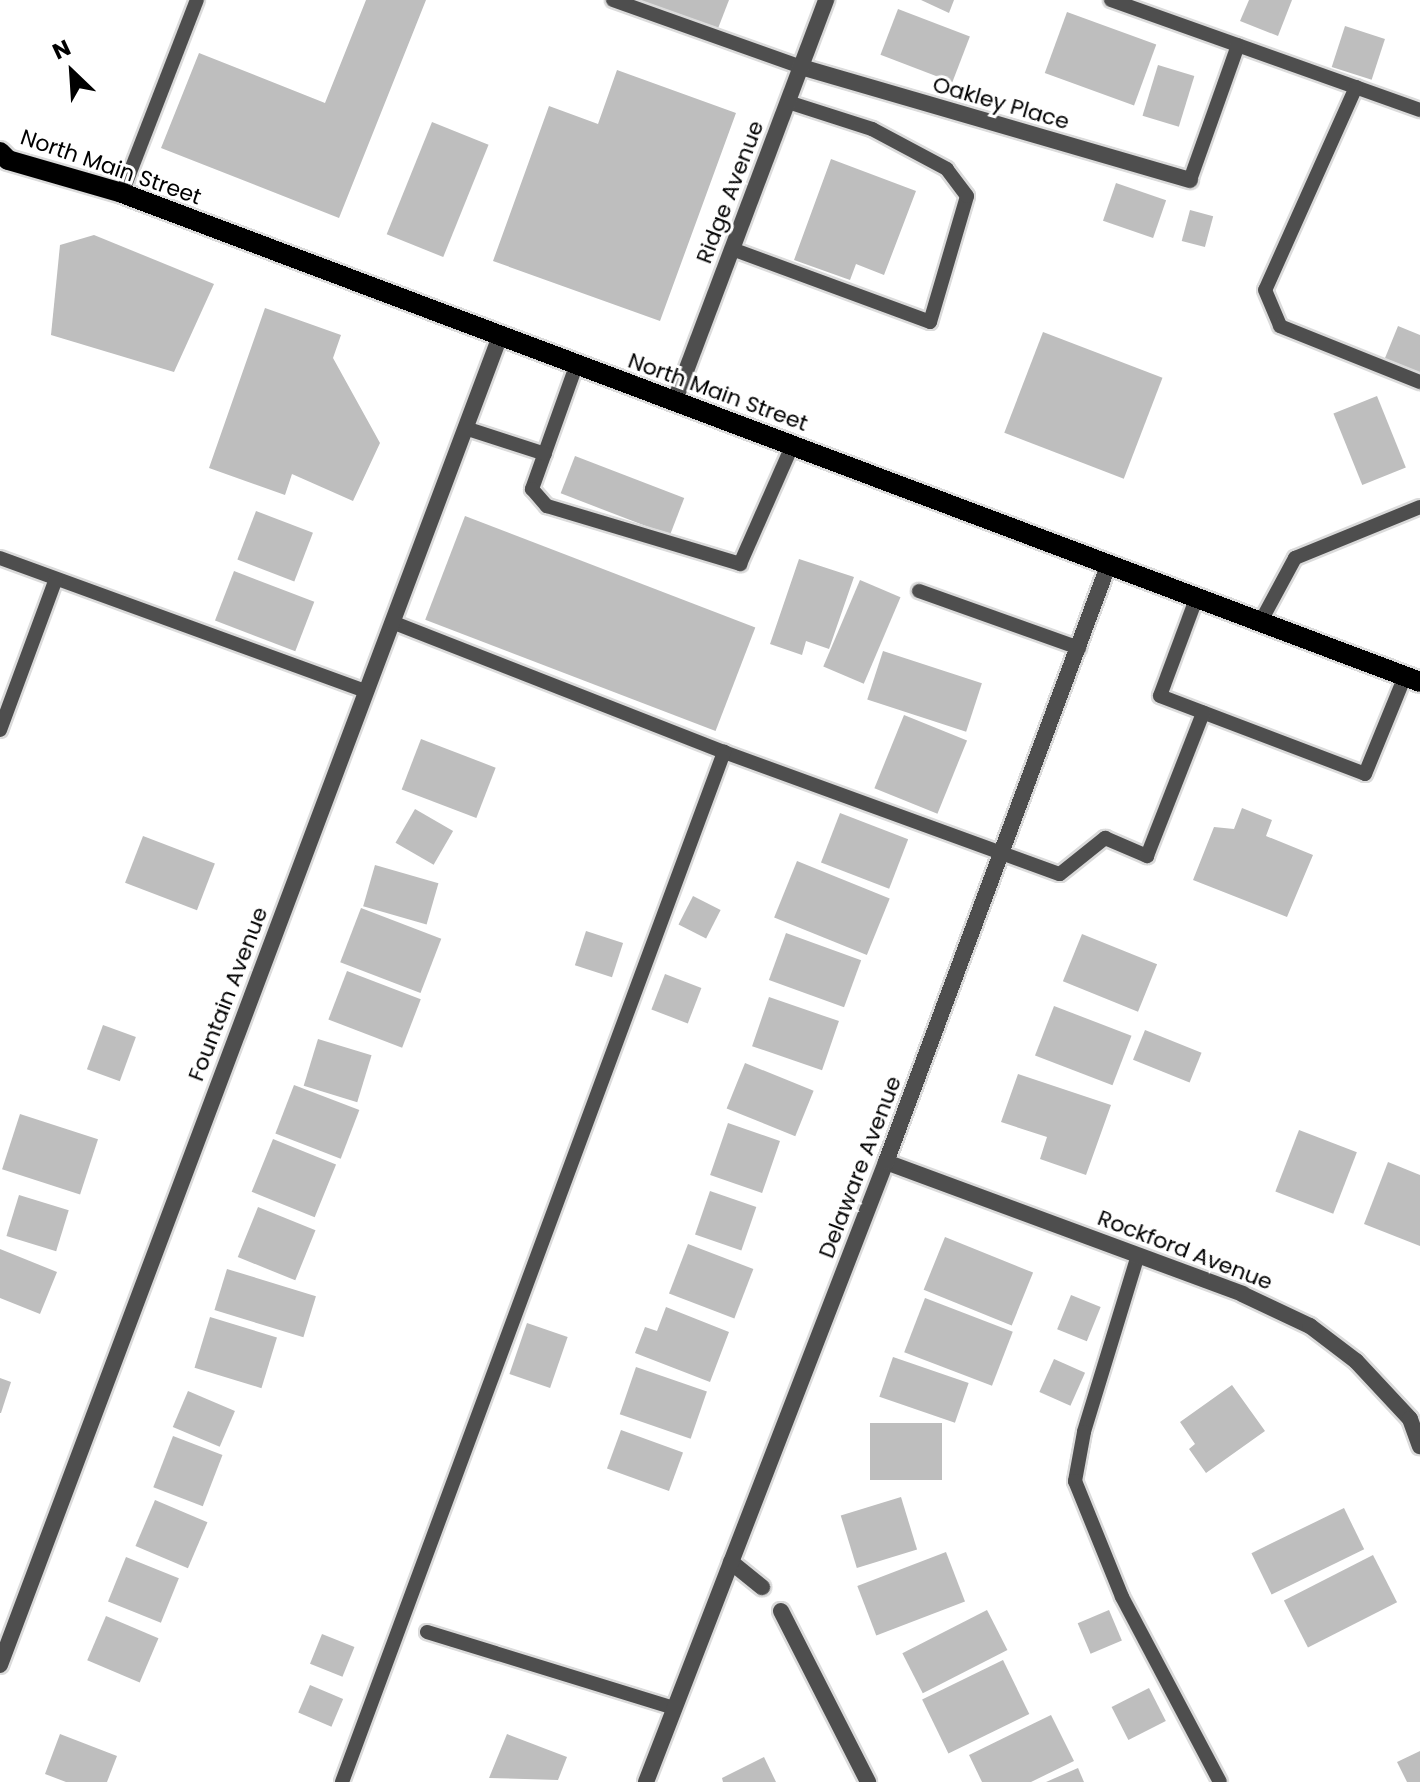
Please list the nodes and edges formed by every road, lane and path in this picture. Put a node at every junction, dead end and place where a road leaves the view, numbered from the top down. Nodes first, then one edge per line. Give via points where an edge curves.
1 (197, 0) edge
2 (613, 0) edge
3 (826, 0) edge
4 (1111, 0) edge
5 (1238, 45) junction
6 (801, 67) junction
7 (1356, 87) junction
8 (788, 102) junction
9 (1420, 110) edge
10 (3, 161) edge
11 (1190, 180) joint
12 (122, 193) junction
13 (732, 249) junction
14 (499, 339) junction
15 (576, 366) junction
16 (1420, 382) edge
17 (675, 400) junction
18 (465, 428) junction
19 (793, 444) junction
20 (545, 454) junction
21 (1420, 507) edge
22 (0, 558) edge
23 (1108, 566) junction
24 (56, 579) junction
25 (919, 591) dead end
26 (1196, 599) junction
27 (1261, 621) junction
28 (392, 622) junction
29 (1079, 648) junction
30 (1413, 679) edge
31 (365, 691) junction
32 (1203, 713) junction
33 (0, 730) edge
34 (724, 752) junction
35 (1002, 852) junction
36 (886, 1162) junction
37 (1138, 1255) junction
38 (1415, 1416) edge
39 (1420, 1446) edge
40 (731, 1562) junction
41 (762, 1587) dead end
42 (781, 1611) dead end
43 (427, 1632) dead end
44 (0, 1665) edge
45 (674, 1708) junction
46 (342, 1782) edge
47 (646, 1782) edge
48 (868, 1782) edge
49 (1220, 1782) edge

1 - 12 lane
2 - 6 lane
3 - 6 street, Ridge Avenue
4 - 5 lane
5 - 7 lane
5 - 11 lane
6 - 8 street, Ridge Avenue
6 - 11 street, Oakley Place
7 - 9 lane
7 - 16 lane via 1265,290 1280,326
8 - 13 street, Ridge Avenue
8 - 13 lane via 872,129 947,169 967,196 930,322
10 - 12 main road, North Main Street
12 - 14 main road, North Main Street
13 - 17 street, Ridge Avenue
14 - 15 main road, North Main Street
14 - 18 street, Fountain Avenue
15 - 17 main road, North Main Street
15 - 20 lane
17 - 19 main road, North Main Street
18 - 20 lane
18 - 28 street, Fountain Avenue
19 - 20 lane via 740,564 547,506 532,489
19 - 23 main road, North Main Street
21 - 27 lane via 1295,558
22 - 24 lane
23 - 26 main road, North Main Street
23 - 29 street, Delaware Avenue
24 - 31 lane
24 - 33 lane
25 - 29 lane
26 - 27 main road, North Main Street
26 - 32 lane via 1160,696
27 - 30 main road, North Main Street
28 - 31 street, Fountain Avenue
28 - 34 lane
29 - 35 street, Delaware Avenue
30 - 32 lane via 1365,774
31 - 44 street, Fountain Avenue
32 - 35 lane via 1147,856 1105,838 1060,874
34 - 35 lane
34 - 46 lane
35 - 36 street, Delaware Avenue
36 - 37 street, Rockford Avenue
36 - 40 street, Delaware Avenue
37 - 38 street, Rockford Avenue via 1310,1326
37 - 49 lane via 1084,1432 1075,1481 1122,1597
38 - 39 street, Rockford Avenue
40 - 41 street
40 - 45 street, Delaware Avenue
42 - 48 street
43 - 45 lane
45 - 47 street, Delaware Avenue

